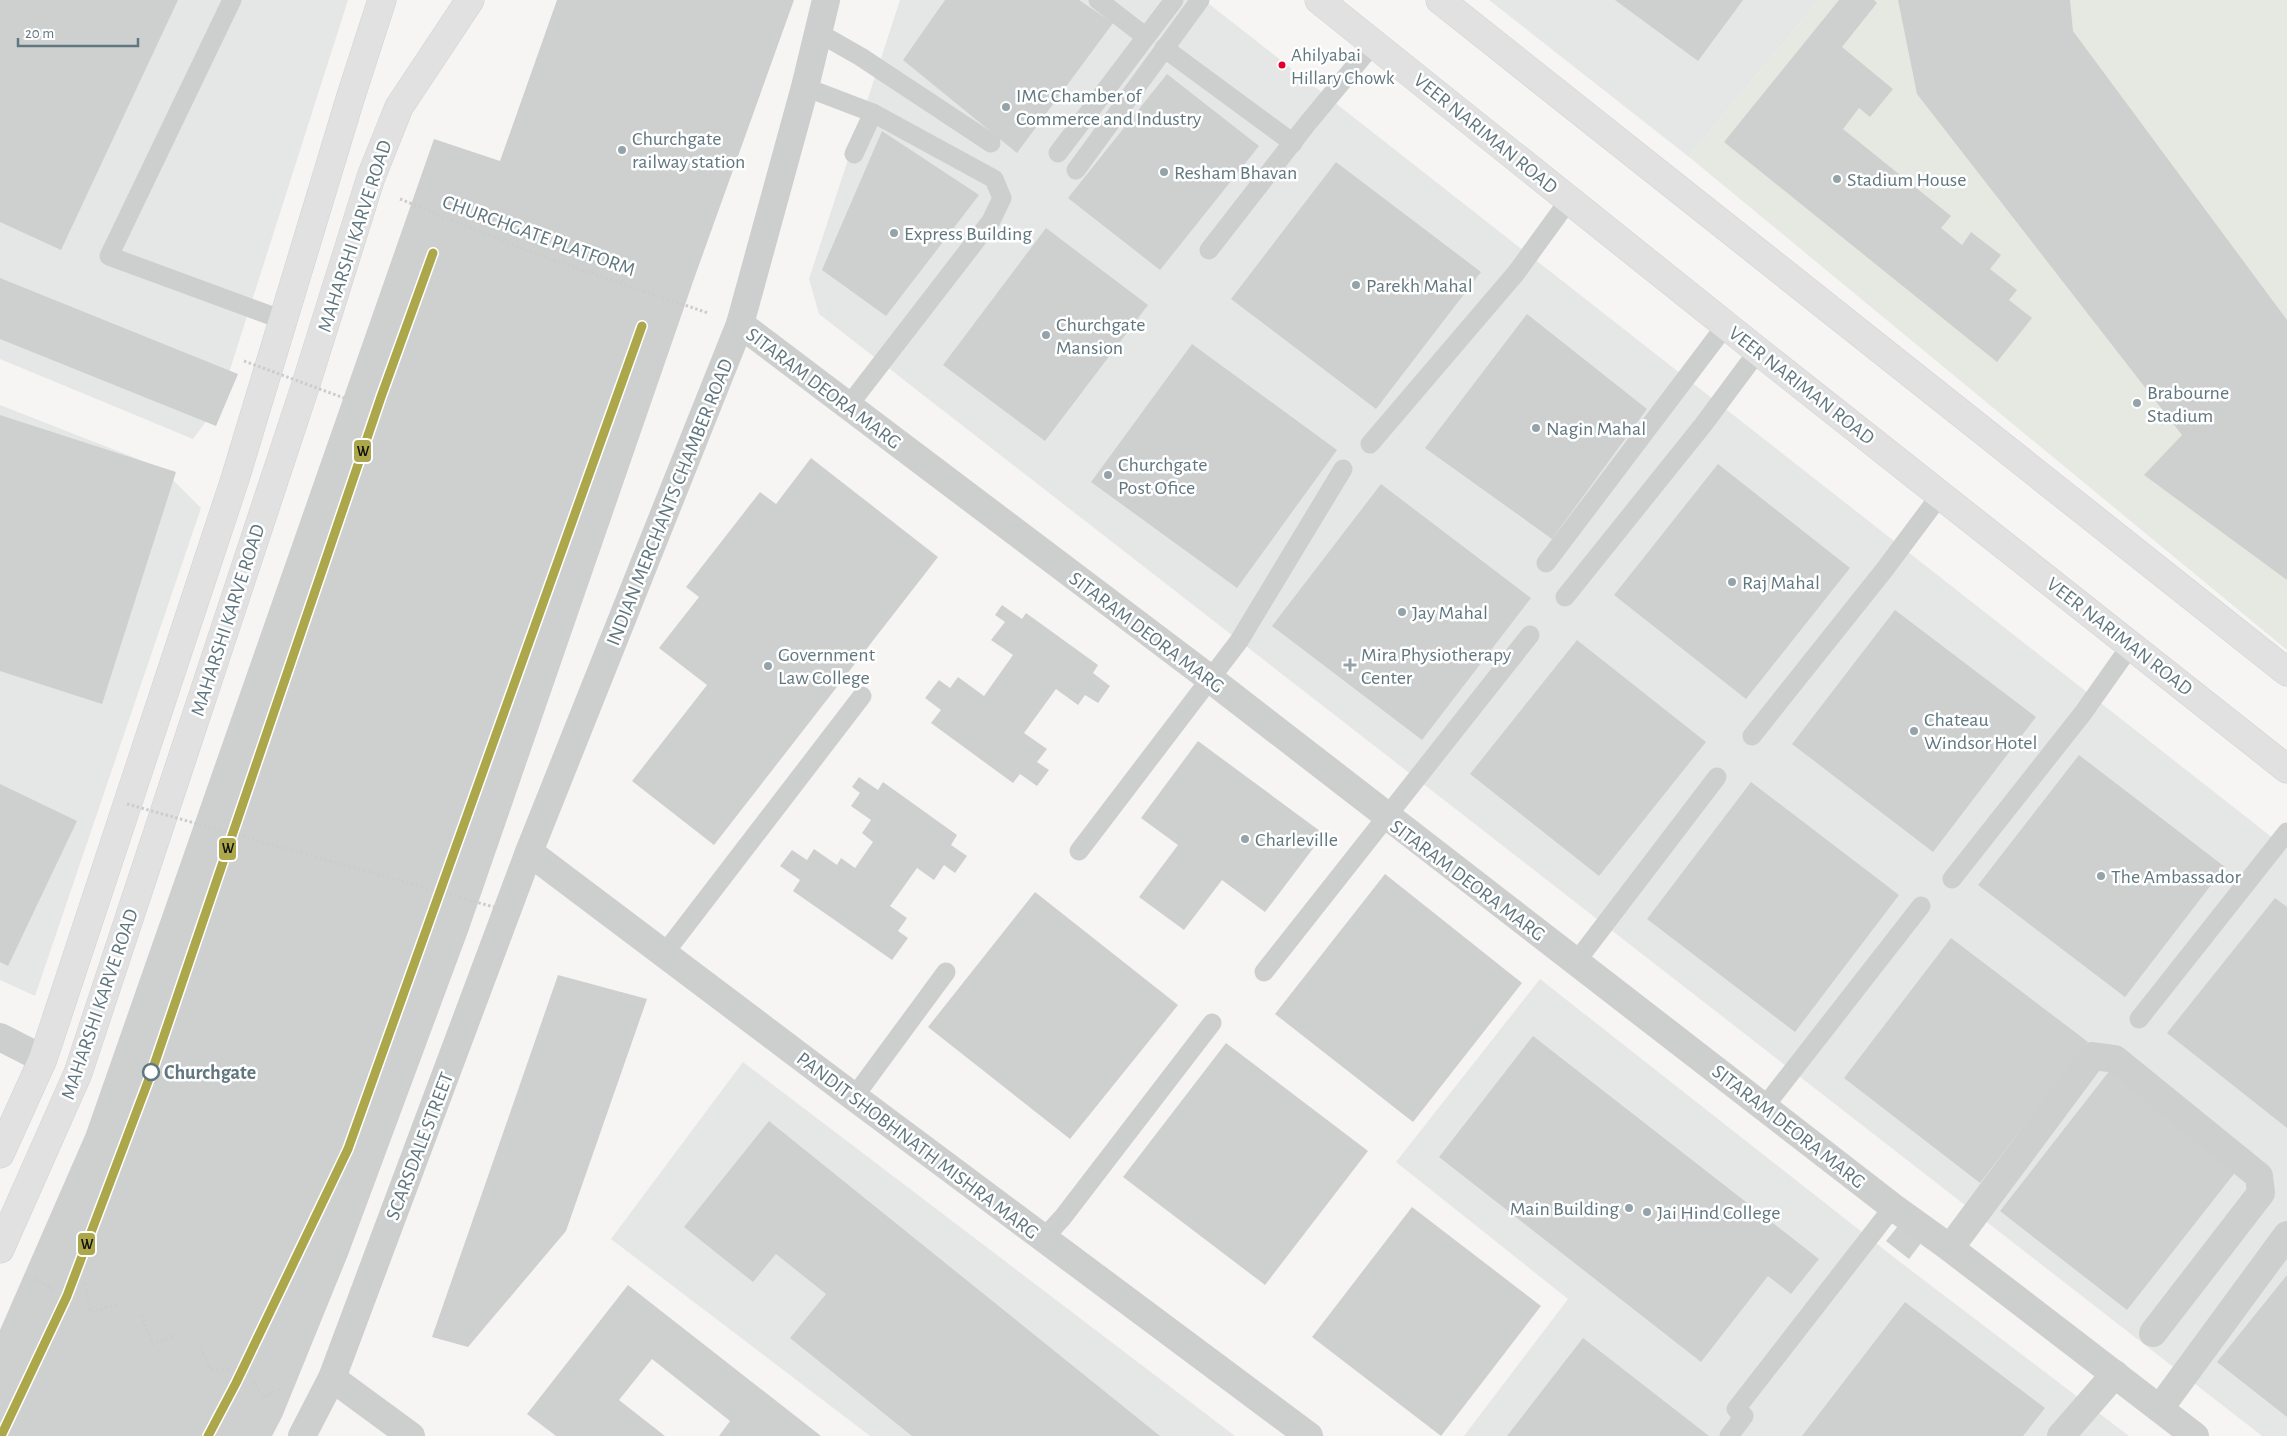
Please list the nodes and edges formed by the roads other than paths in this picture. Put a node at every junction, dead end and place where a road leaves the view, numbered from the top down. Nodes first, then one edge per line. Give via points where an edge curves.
1 (232, 0) edge
2 (382, 0) edge
3 (470, 0) edge
4 (826, 0) edge
5 (1098, 0) edge
6 (1174, 0) edge
7 (1200, 0) edge
8 (1319, 0) edge
9 (1440, 0) edge
10 (819, 33) junction
11 (1146, 37) junction
12 (1374, 43) junction
13 (1164, 48) junction
14 (805, 87) junction
15 (873, 113) junction
16 (991, 143) dead end
17 (1293, 143) junction
18 (1058, 152) dead end
19 (854, 154) dead end
20 (1076, 170) dead end
21 (1569, 200) junction
22 (1209, 250) dead end
23 (283, 320) junction
24 (740, 324) junction
25 (1726, 325) junction
26 (1758, 351) junction
27 (849, 405) junction
28 (1370, 444) dead end
29 (1343, 469) dead end
30 (1941, 494) junction
31 (1546, 563) dead end
32 (1565, 597) dead end
33 (1530, 635) dead end
34 (2131, 645) junction
35 (2287, 672) edge
36 (1209, 678) junction
37 (862, 696) dead end
38 (1752, 736) dead end
39 (2287, 769) edge
40 (1717, 777) dead end
41 (1387, 818) junction
42 (2287, 832) edge
43 (1079, 851) dead end
44 (529, 852) junction
45 (1952, 878) dead end
46 (1921, 906) dead end
47 (664, 954) junction
48 (1576, 962) junction
49 (946, 972) dead end
50 (1264, 972) dead end
51 (2139, 1019) dead end
52 (1212, 1023) dead end
53 (0, 1037) edge
54 (43, 1059) junction
55 (854, 1097) junction
56 (1765, 1106) junction
57 (0, 1154) edge
58 (1893, 1207) junction
59 (2287, 1235) edge
60 (1043, 1239) junction
61 (1950, 1248) junction
62 (0, 1249) edge
63 (2153, 1333) dead end
64 (2115, 1374) junction
65 (332, 1378) junction
66 (2160, 1408) junction
67 (2068, 1434) edge
68 (302, 1436) edge
69 (411, 1436) edge
70 (1309, 1436) edge
71 (1729, 1436) edge
72 (2195, 1436) edge

1 - 23 lane via 109,256
2 - 23 main road, MAHARSHI KARVE ROAD
3 - 62 main road, MAHARSHI KARVE ROAD via 399,107 368,187 78,1073
4 - 10 street, INDIAN MERCHANTS CHAMBER ROAD
5 - 11 lane
6 - 11 lane
7 - 13 lane
8 - 12 main road, VEER NARIMAN ROAD
9 - 35 main road
10 - 14 street, INDIAN MERCHANTS CHAMBER ROAD
10 - 16 lane
11 - 18 lane
12 - 17 lane
12 - 21 main road, VEER NARIMAN ROAD
13 - 17 lane
13 - 20 lane
14 - 15 lane
14 - 24 street, INDIAN MERCHANTS CHAMBER ROAD
15 - 19 lane
15 - 27 lane via 994,179 1002,198 991,221
17 - 22 lane
21 - 25 main road, VEER NARIMAN ROAD
21 - 28 lane via 1516,273
23 - 54 main road, MAHARSHI KARVE ROAD via 256,366 235,479
24 - 27 street, SITARAM DEORA MARG
24 - 44 street, INDIAN MERCHANTS CHAMBER ROAD
25 - 26 main road, VEER NARIMAN ROAD
25 - 31 lane
26 - 30 main road, VEER NARIMAN ROAD
26 - 32 lane
27 - 36 street, SITARAM DEORA MARG
29 - 36 lane via 1239,641
30 - 34 main road, VEER NARIMAN ROAD
30 - 38 lane via 1881,575
33 - 41 lane
34 - 39 main road, VEER NARIMAN ROAD
34 - 45 lane via 2083,713
36 - 41 street, SITARAM DEORA MARG
36 - 43 lane
37 - 47 lane
40 - 48 lane
41 - 48 street, SITARAM DEORA MARG
41 - 50 lane
42 - 51 lane
44 - 47 street, PANDIT SHOBHNATH MISHRA MARG
44 - 65 street, SCARSDALE STREET
46 - 56 lane
47 - 55 street, PANDIT SHOBHNATH MISHRA MARG
48 - 56 street, SITARAM DEORA MARG
49 - 55 lane
52 - 60 lane
53 - 54 street
54 - 57 main road, MAHARSHI KARVE ROAD
55 - 60 street, PANDIT SHOBHNATH MISHRA MARG
56 - 58 street, SITARAM DEORA MARG
58 - 61 street, SITARAM DEORA MARG
58 - 71 lane via 1736,1409 1744,1416
59 - 66 street
60 - 70 street, PANDIT SHOBHNATH MISHRA MARG
61 - 63 street via 2093,1056 2115,1059 2259,1176 2261,1193
61 - 64 street, SITARAM DEORA MARG
64 - 66 street, SITARAM DEORA MARG
64 - 67 street
65 - 68 street, SCARSDALE STREET
65 - 69 street
66 - 72 street, SITARAM DEORA MARG

